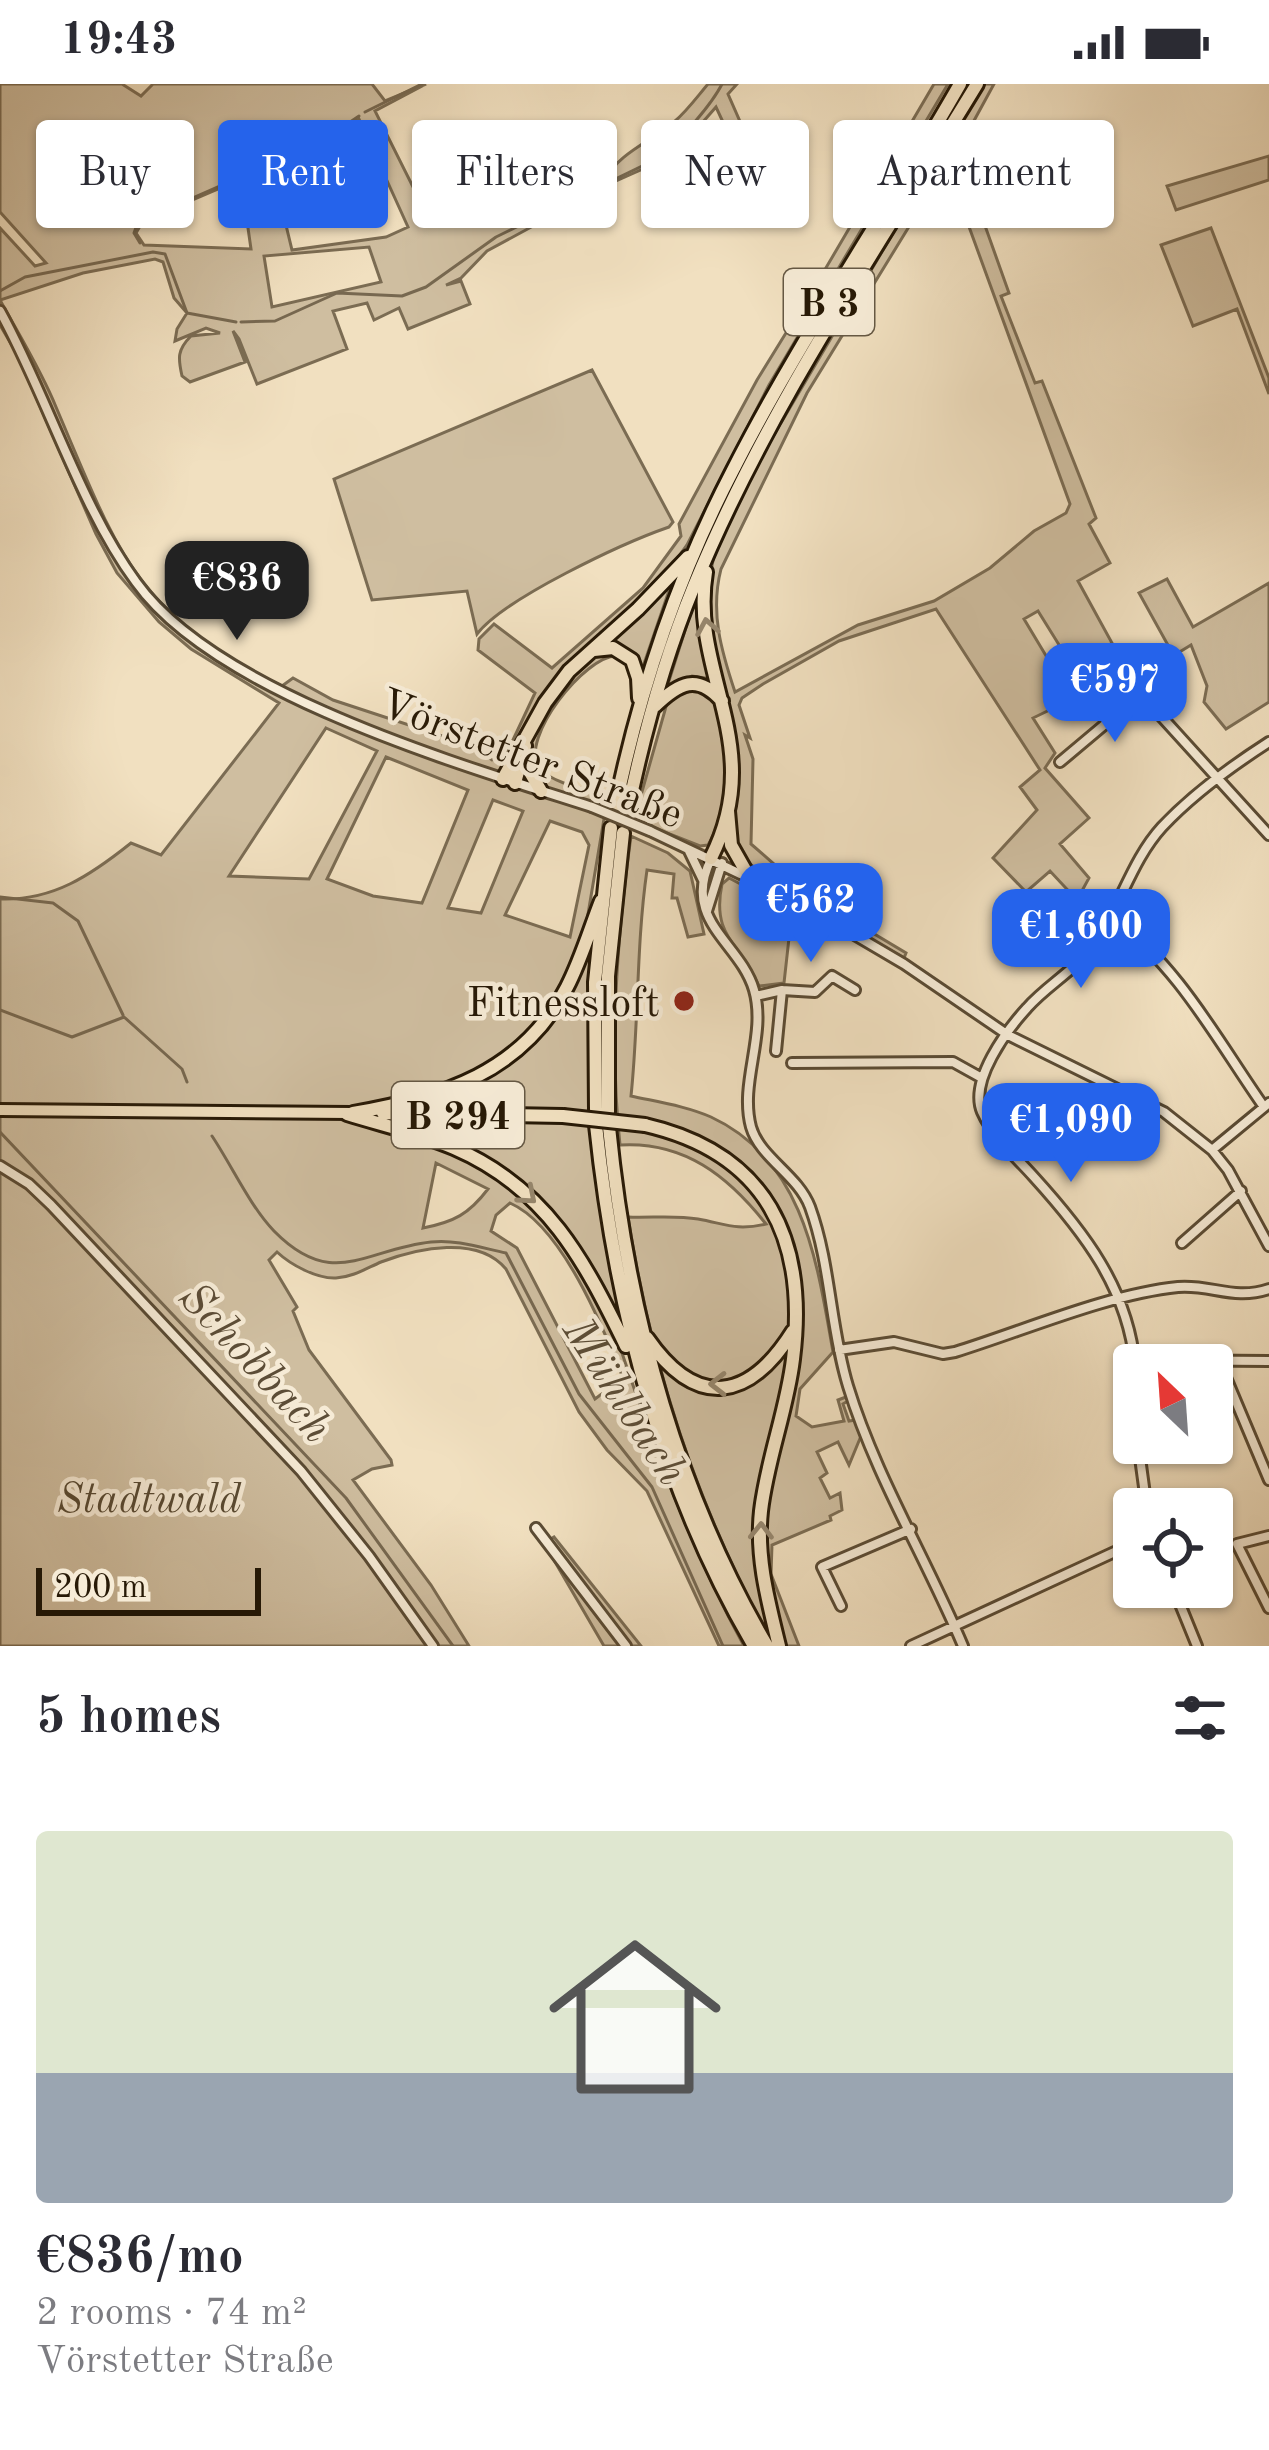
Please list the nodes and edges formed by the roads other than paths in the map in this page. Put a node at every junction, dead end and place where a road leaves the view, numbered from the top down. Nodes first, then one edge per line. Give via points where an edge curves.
1 (960, 84) edge
2 (977, 84) edge
3 (0, 311) edge
4 (703, 548) junction
5 (592, 650) junction
6 (724, 703) junction
7 (654, 706) junction
8 (638, 710) junction
9 (1269, 742) edge
10 (525, 745) junction
11 (524, 762) junction
12 (1060, 762) dead end
13 (1213, 778) junction
14 (509, 781) junction
15 (541, 791) junction
16 (728, 809) junction
17 (1269, 836) edge
18 (731, 844) junction
19 (687, 848) junction
20 (717, 861) junction
21 (748, 875) junction
22 (703, 882) junction
23 (601, 901) junction
24 (707, 913) junction
25 (1111, 917) junction
26 (782, 990) junction
27 (855, 990) dead end
28 (756, 996) junction
29 (1008, 1036) junction
30 (776, 1051) dead end
31 (792, 1063) dead end
32 (980, 1077) junction
33 (1266, 1105) edge
34 (0, 1110) edge
35 (347, 1113) junction
36 (602, 1119) junction
37 (1212, 1150) junction
38 (0, 1166) edge
39 (1240, 1191) junction
40 (1269, 1211) edge
41 (1254, 1215) junction
42 (1182, 1243) dead end
43 (1269, 1246) edge
44 (1269, 1289) edge
45 (1118, 1300) junction
46 (642, 1330) junction
47 (794, 1330) junction
48 (1131, 1344) edge
49 (839, 1349) junction
50 (1233, 1361) edge
51 (1269, 1361) edge
52 (640, 1375) junction
53 (1233, 1394) edge
54 (1269, 1480) edge
55 (536, 1528) dead end
56 (911, 1528) junction
57 (1269, 1536) edge
58 (1113, 1552) edge
59 (841, 1606) dead end
60 (1182, 1608) edge
61 (1269, 1608) edge
62 (954, 1624) junction
63 (433, 1646) edge
64 (626, 1646) edge
65 (754, 1646) edge
66 (767, 1646) edge
67 (779, 1646) edge
68 (911, 1646) edge
69 (963, 1646) edge
70 (1197, 1646) edge

1 - 4 highway, B 3 via 768,405
2 - 4 highway, B 3
3 - 14 street, Vörstetter Straße via 115,550 167,618 289,693
4 - 5 highway
6 -> 4 highway via 703,605
4 - 7 highway, B 3
4 - 8 highway, B 3
5 - 8 highway via 613,648 632,660
5 - 10 highway via 555,690
6 - 7 highway via 691,682
6 - 16 highway via 732,742
7 - 8 highway, B 3 via 621,811
9 - 13 street
10 - 11 highway
10 - 14 highway
11 - 14 highway
11 - 15 highway
12 - 13 street via 1142,694
13 - 17 street
13 - 25 street via 1154,838
14 - 15 street, Vörstetter Straße
15 - 19 street, Vörstetter Straße, bridge
16 - 18 highway
16 - 20 highway
18 - 20 highway
18 - 21 highway
19 - 20 street, Vörstetter Straße
19 - 22 street
20 - 21 street, Vörstetter Straße
20 - 22 street
20 - 24 street
21 - 29 street, Vörstetter Straße via 904,964
22 - 24 street
23 - 35 highway, B 294 via 558,1003 503,1061 436,1096
23 - 36 highway via 594,1013
23 - 36 highway via 617,831
24 - 28 street
25 - 29 street via 1078,965 1028,1007
25 - 33 street via 1164,963
26 - 27 street via 815,992 832,976
26 - 28 street
26 - 30 street
28 - 49 street via 752,1132 806,1197
29 - 32 street
29 - 37 street, Vörstetter Straße via 1149,1102
31 - 32 street via 953,1062
32 - 45 street via 989,1126 1080,1229
33 - 37 street
34 - 35 main road, B 294
35 - 47 highway, B 294, bridge via 563,1116 645,1125 718,1152 770,1205 792,1262
35 -> 52 highway via 456,1149 534,1200 580,1255
36 - 46 highway
36 - 52 highway via 613,1256
37 - 39 street, Vörstetter Straße
38 - 63 street via 51,1204 272,1438
39 - 41 street, Vörstetter Straße
39 - 42 street
40 - 41 street
41 - 43 street, Vörstetter Straße
44 - 45 street via 1247,1296 1182,1287
45 - 48 street
45 - 49 street via 944,1354 894,1342
47 -> 46 highway via 756,1376 717,1387 674,1372
46 - 66 highway via 699,1507
67 -> 47 highway via 762,1574 760,1515
49 - 56 street via 849,1390
50 - 51 street
52 - 65 highway via 684,1503
53 - 54 street
55 - 64 street
56 - 59 street via 822,1567
56 - 62 street
57 - 61 street via 1237,1544
58 - 62 street
60 - 70 street
62 - 68 street
62 - 69 street

